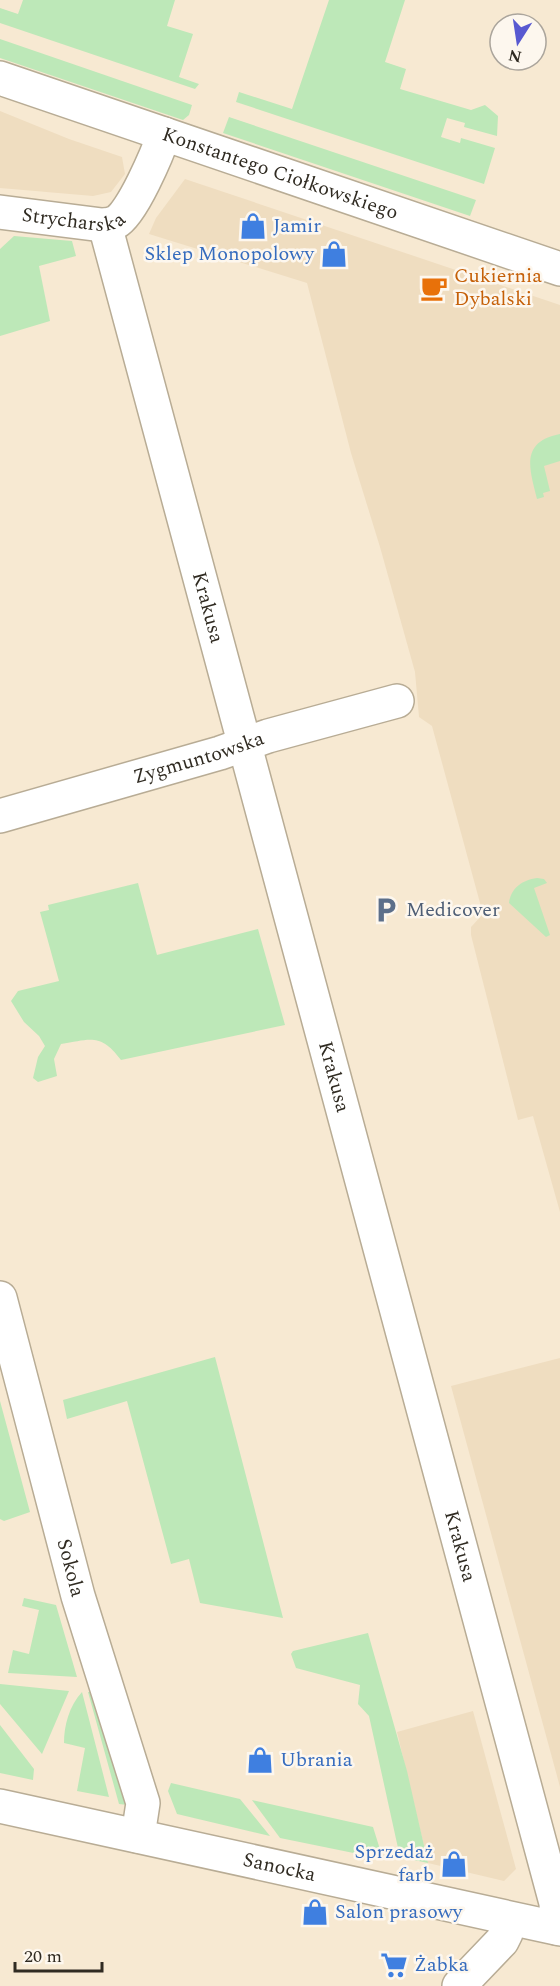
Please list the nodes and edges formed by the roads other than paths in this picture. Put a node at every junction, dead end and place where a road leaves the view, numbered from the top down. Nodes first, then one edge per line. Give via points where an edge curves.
1 (0, 78) edge
2 (164, 134) junction
3 (0, 212) edge
4 (105, 225) junction
5 (560, 269) edge
6 (397, 701) dead end
7 (244, 745) junction
8 (0, 816) edge
9 (0, 1298) edge
10 (0, 1806) edge
11 (138, 1836) junction
12 (509, 1919) junction
13 (558, 1929) edge
14 (459, 1986) edge

1 - 2 street, Konstantego Ciołkowskiego
2 - 4 street, Strycharska via 151,169 123,217
2 - 5 street, Konstantego Ciołkowskiego
3 - 4 street, Strycharska
4 - 7 street, Krakusa
6 - 7 street, Zygmuntowska
7 - 8 street, Zygmuntowska
7 - 13 street, Krakusa via 556,1903
9 - 11 street, Sokola via 78,1596 143,1803
10 - 11 street, Sanocka
11 - 12 street, Sanocka
12 - 13 street, Sanocka
12 - 14 street via 502,1941

